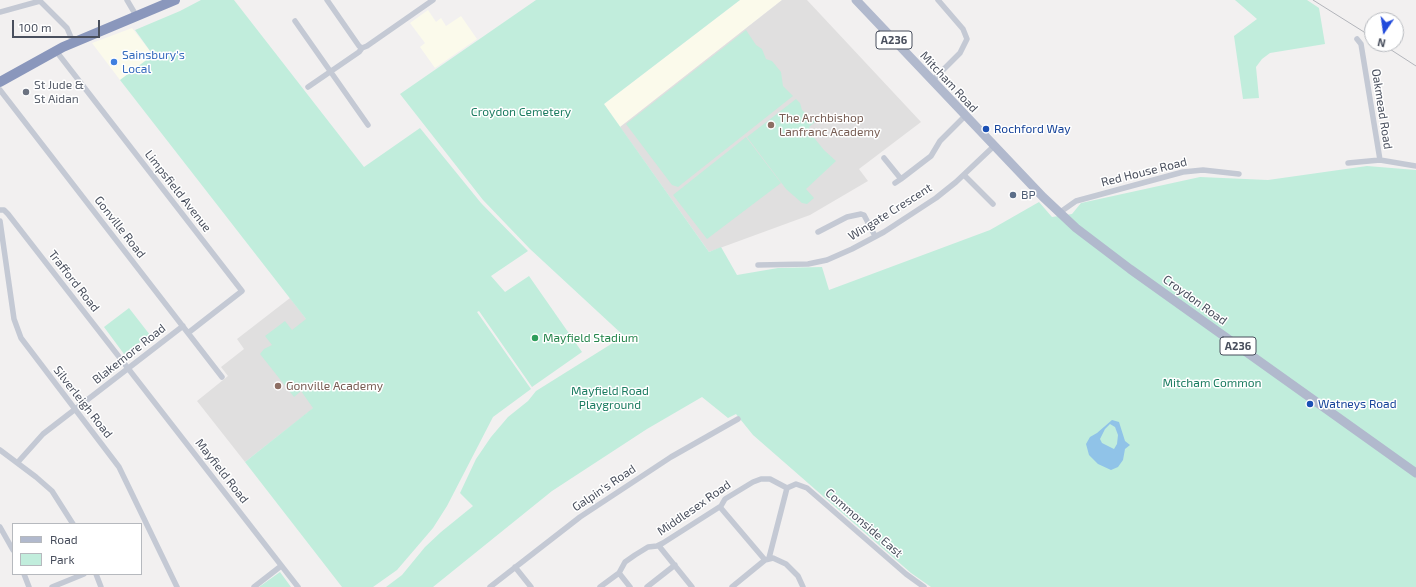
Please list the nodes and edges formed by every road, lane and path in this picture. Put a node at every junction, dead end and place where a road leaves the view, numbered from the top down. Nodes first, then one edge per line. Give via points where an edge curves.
1 (40, 0) edge
2 (127, 0) edge
3 (175, 0) edge
4 (327, 0) edge
5 (433, 0) edge
6 (856, 0) edge
7 (938, 0) edge
8 (0, 12) edge
9 (136, 17) junction
10 (295, 21) dead end
11 (1357, 38) dead end
12 (73, 42) junction
13 (362, 48) junction
14 (56, 51) junction
15 (330, 72) junction
16 (932, 81) junction
17 (0, 82) edge
18 (308, 87) dead end
19 (0, 90) edge
20 (965, 116) junction
21 (368, 125) dead end
22 (994, 146) junction
23 (884, 158) dead end
24 (1380, 160) junction
25 (1348, 163) dead end
26 (1416, 166) edge
27 (1239, 174) dead end
28 (964, 175) junction
29 (900, 179) junction
30 (895, 183) dead end
31 (993, 204) dead end
32 (0, 210) edge
33 (1059, 213) junction
34 (0, 221) edge
35 (818, 232) dead end
36 (875, 236) junction
37 (758, 265) dead end
38 (183, 326) junction
39 (188, 333) junction
40 (128, 369) junction
41 (222, 377) dead end
42 (76, 410) junction
43 (738, 419) dead end
44 (0, 450) edge
45 (18, 462) junction
46 (1416, 473) edge
47 (787, 488) junction
48 (720, 507) junction
49 (72, 523) edge
50 (0, 527) edge
51 (659, 546) junction
52 (12, 548) edge
53 (767, 559) junction
54 (675, 565) junction
55 (281, 566) junction
56 (515, 567) junction
57 (619, 573) junction
58 (24, 575) edge
59 (82, 575) edge
60 (96, 575) edge
61 (915, 584) edge
62 (29, 587) edge
63 (52, 587) edge
64 (101, 587) edge
65 (177, 587) edge
66 (254, 587) edge
67 (298, 587) edge
68 (490, 587) edge
69 (530, 587) edge
70 (600, 587) edge
71 (630, 587) edge
72 (647, 587) edge
73 (692, 587) edge
74 (732, 587) edge
75 (803, 587) edge
76 (924, 587) edge

1 - 8 street
1 - 12 street via 67,28
2 - 9 street
3 - 9 highway
4 - 13 street via 358,46
5 - 13 street
6 - 16 main road, Mitcham Road / A236
7 - 16 street via 963,30 967,40 960,53
9 - 12 highway
10 - 15 street
11 - 24 street, Oakmead Road via 1361,44
12 - 14 highway
13 - 15 street
14 - 17 highway
14 - 39 street, Limpsfield Avenue via 242,291
15 - 18 street
15 - 21 street
16 - 20 main road, Mitcham Road / A236
19 - 38 street, Gonville Road
20 - 22 main road, Mitcham Road / A236
20 - 29 street via 940,141 931,156
22 - 28 street, Wingate Crescent
22 - 33 main road, Mitcham Road / A236
23 - 29 street
24 - 25 street
24 - 26 street
27 - 33 street, Red House Road via 1191,170 1076,201
28 - 31 street
28 - 36 street, Wingate Crescent via 922,207
29 - 30 street
32 - 40 street, Trafford Road via 7,212
33 - 46 main road, Croydon Road / A236 via 1130,269
34 - 42 street, Silverleigh Road via 18,331 24,344
35 - 36 street via 847,217 861,214
36 - 37 street, Wingate Crescent via 848,251 819,262
38 - 39 street, Gonville Road
38 - 40 street, Blakemore Road
39 - 41 street, Gonville Road
40 - 42 street, Blakemore Road
40 - 55 street, Mayfield Road
42 - 45 street, Blakemore Road via 43,434
42 - 65 street, Silverleigh Road via 121,470
43 - 56 street, Galpin's Road via 677,454 591,509
44 - 45 street
45 - 49 street via 52,491
47 - 48 street, Middlesex Road via 773,480 760,479 725,499
47 - 53 street
47 - 61 street, Commonside East via 796,484 807,488
48 - 51 street, Middlesex Road
48 - 53 street
50 - 52 street
51 - 54 street
51 - 57 street, Middlesex Road via 648,547 628,560
53 - 74 street
53 - 75 street via 780,560 789,566
54 - 72 street
54 - 73 street
55 - 66 street
55 - 67 street, Mayfield Road
56 - 68 street, Galpin's Road
56 - 69 street
57 - 70 street, Middlesex Road
57 - 71 street
58 - 62 street
59 - 63 street
60 - 64 street
61 - 76 street, Commonside East

